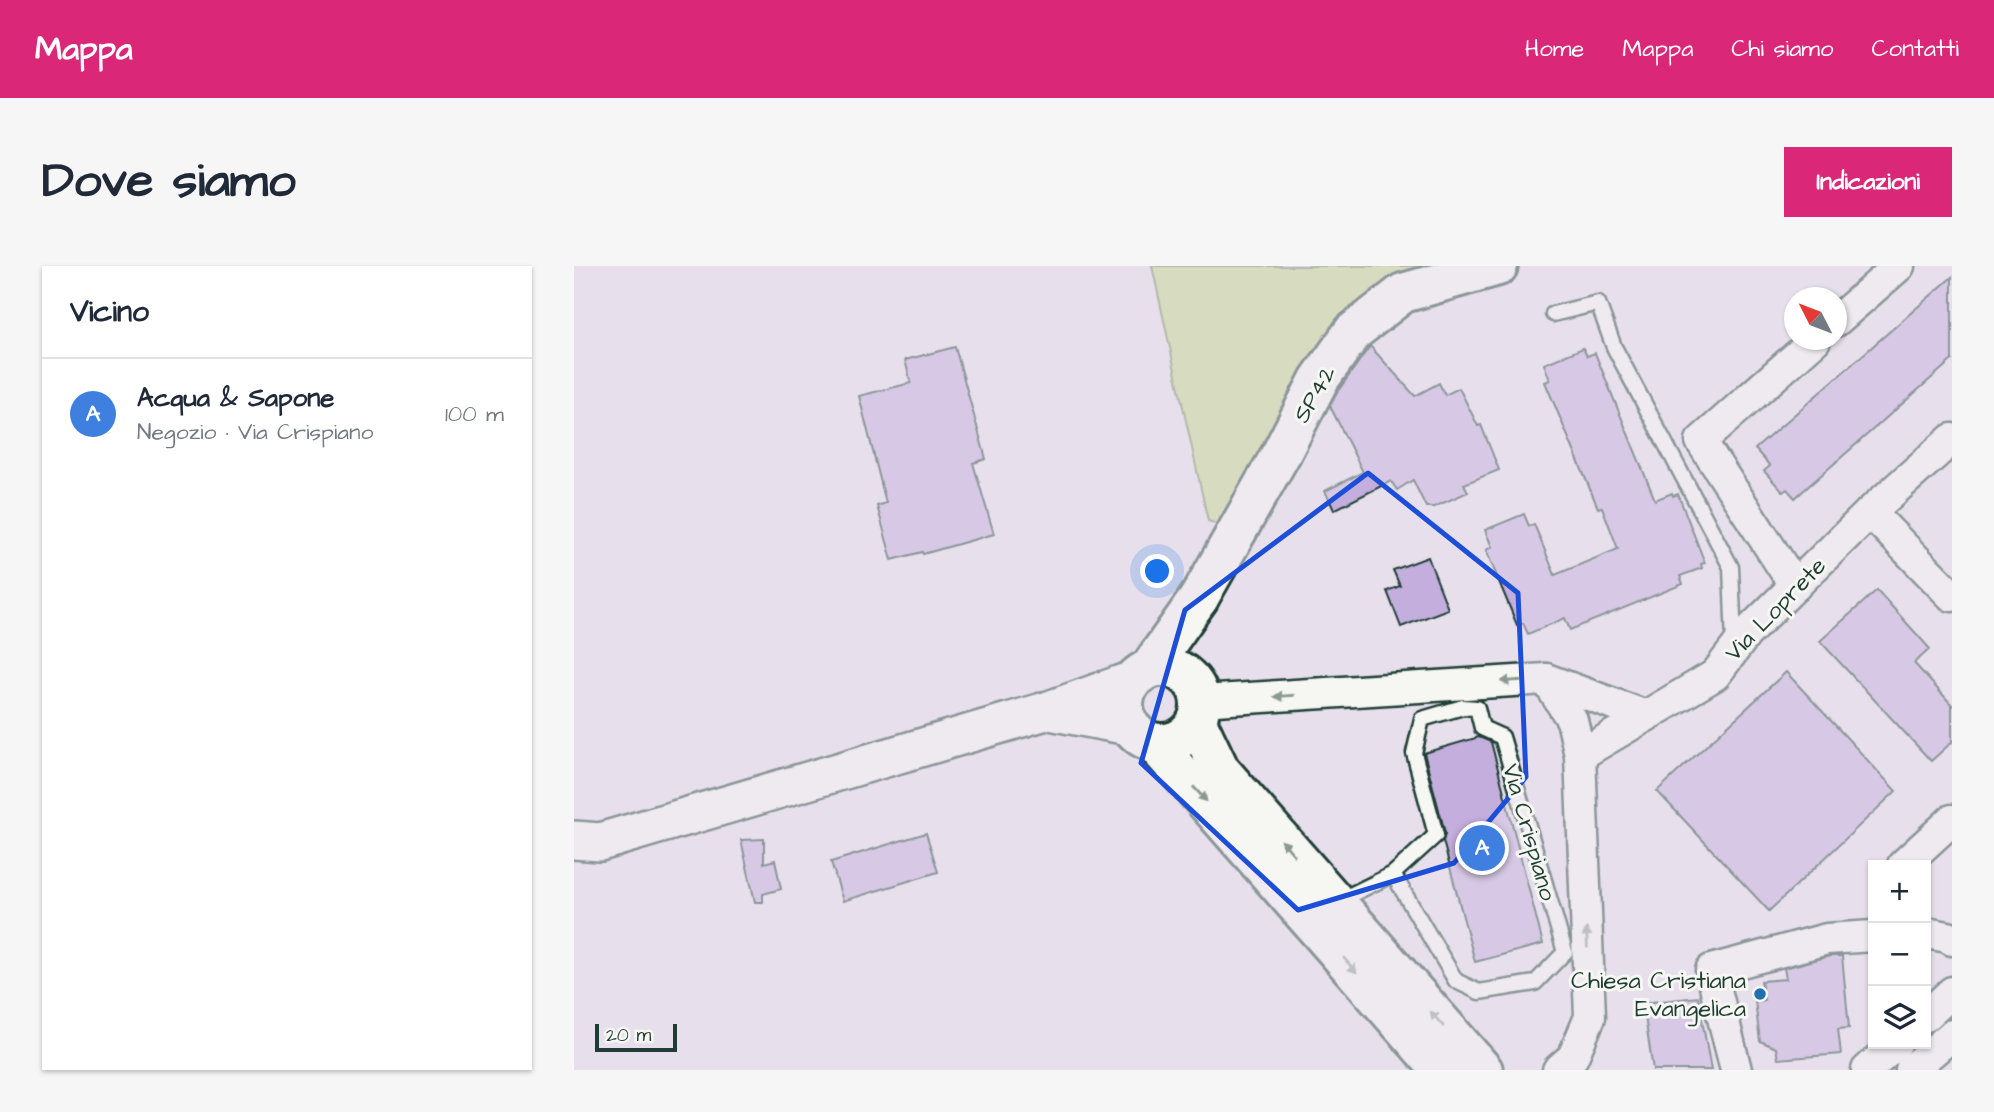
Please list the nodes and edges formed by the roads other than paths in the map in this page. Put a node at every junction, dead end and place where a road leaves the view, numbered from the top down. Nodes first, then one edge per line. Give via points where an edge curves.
1 (1498, 266) edge
2 (1899, 266) edge
3 (1847, 311) edge
4 (1553, 314) dead end
5 (1804, 350) edge
6 (1952, 439) edge
7 (1870, 512) junction
8 (1795, 586) junction
9 (1952, 596) edge
10 (1199, 598) junction
11 (1734, 650) junction
12 (1141, 674) junction
13 (1546, 679) junction
14 (1197, 701) junction
15 (1049, 710) junction
16 (1646, 716) junction
17 (1142, 735) junction
18 (1580, 755) junction
19 (1952, 820) edge
20 (574, 840) edge
21 (1908, 860) edge
22 (1393, 874) junction
23 (1335, 902) junction
24 (1931, 934) edge
25 (1868, 936) edge
26 (1952, 940) edge
27 (1952, 992) edge
28 (1931, 1012) edge
29 (1952, 1035) edge
30 (1890, 1049) edge
31 (1441, 1070) edge
32 (1483, 1070) edge
33 (1559, 1070) edge
34 (1736, 1070) edge
35 (1867, 1070) edge
36 (1910, 1070) edge

1 - 10 main road, SP42 / SP42 via 1403,293 1353,332 1319,380
2 - 3 street
4 - 11 lane via 1598,303 1614,347 1731,567
5 - 8 street via 1701,440
6 - 7 street, Via Loprete
7 - 8 street, Via Loprete
7 - 9 street
8 - 11 street, Via Loprete
10 - 12 main road, SP42 / SP42
10 - 14 main road, SP42 / SP42
11 - 16 street, Via Loprete via 1715,675
12 - 14 main road via 1161,667 1184,673
12 - 15 street
12 - 17 main road via 1125,694 1124,711
13 -> 14 street
13 - 16 street
13 - 18 street, Via Crispiano via 1572,720
14 - 17 main road via 1189,733 1178,741
23 -> 14 main road via 1220,770
15 - 17 street
15 - 20 street via 600,842
16 - 18 street, Via Loprete
17 -> 31 main road
33 -> 18 street, Via Crispiano via 1573,1057 1590,1017
19 - 21 street
22 - 22 lane, Via Crispiano via 1456,981 1479,992 1535,983 1565,952 1502,737 1482,727 1477,708 1463,707 1422,719 1414,753 1436,835
22 - 23 lane, Via Crispiano
32 -> 23 main road
24 - 26 street
25 - 34 street via 1827,939 1711,970
27 - 28 street
29 - 36 street
30 - 35 street

